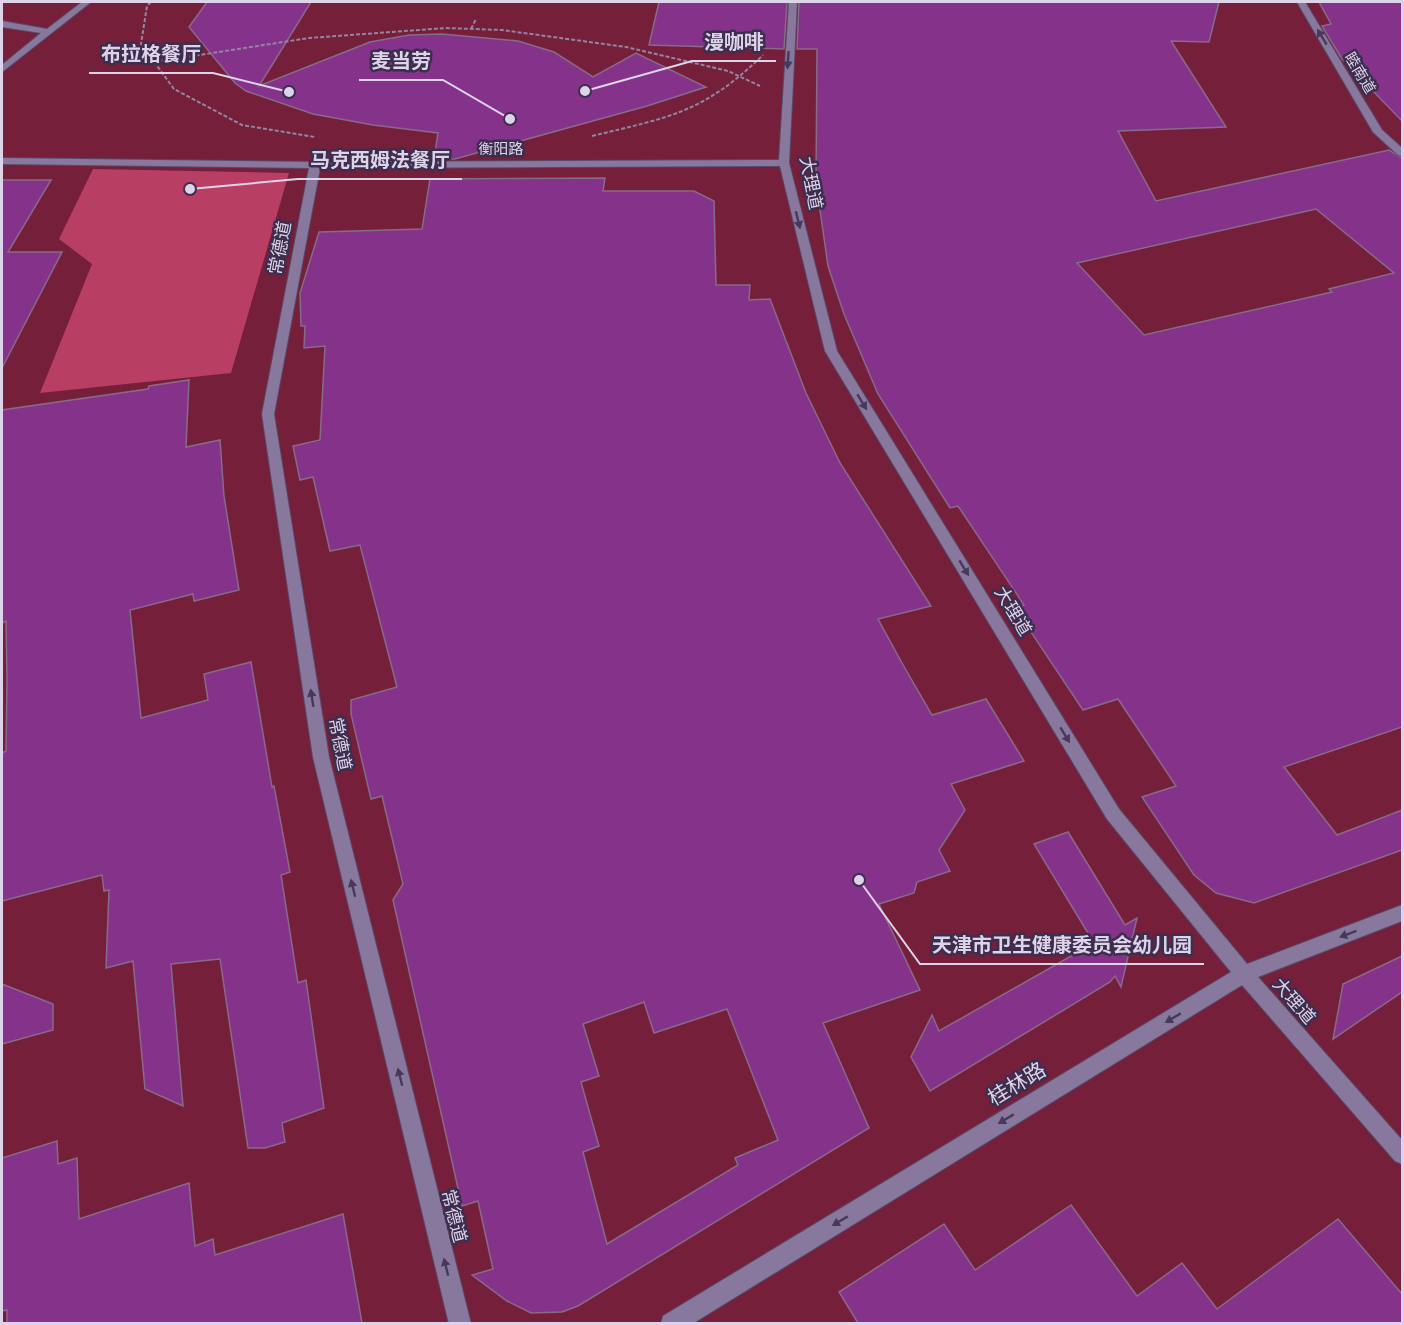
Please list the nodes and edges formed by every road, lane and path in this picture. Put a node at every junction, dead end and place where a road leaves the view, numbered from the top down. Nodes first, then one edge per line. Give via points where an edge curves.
1 (87, 2) edge
2 (151, 2) edge
3 (793, 2) edge
4 (1301, 2) edge
5 (476, 19) dead end
6 (2, 24) edge
7 (471, 29) junction
8 (49, 32) junction
9 (764, 54) dead end
10 (154, 62) junction
11 (2, 69) edge
12 (741, 77) junction
13 (786, 98) junction
14 (588, 137) dead end
15 (316, 138) dead end
16 (1402, 153) edge
17 (2, 161) edge
18 (784, 163) junction
19 (315, 165) junction
20 (1402, 913) edge
21 (1244, 974) junction
22 (1402, 1154) edge
23 (460, 1323) edge
24 (670, 1323) edge

1 - 8 street
2 - 10 path via 141,44
3 -> 13 street, 大理道
16 -> 4 street, 睦南道 via 1378,132
5 - 7 path
6 - 8 street
7 - 10 path via 309,38
7 - 12 path via 626,47
8 - 11 street
9 - 12 path
10 - 15 path via 174,89 242,125
12 - 13 path
12 - 14 path via 677,115
13 - 18 street, 大理道
17 - 19 street, 衡阳路
18 - 19 street, 衡阳路
18 -> 21 street, 大理道 via 831,351 1113,813
23 -> 19 street, 常德道 via 321,757 268,414
20 -> 21 street, 桂林路
21 - 22 street, 大理道
21 -> 24 street, 桂林路

